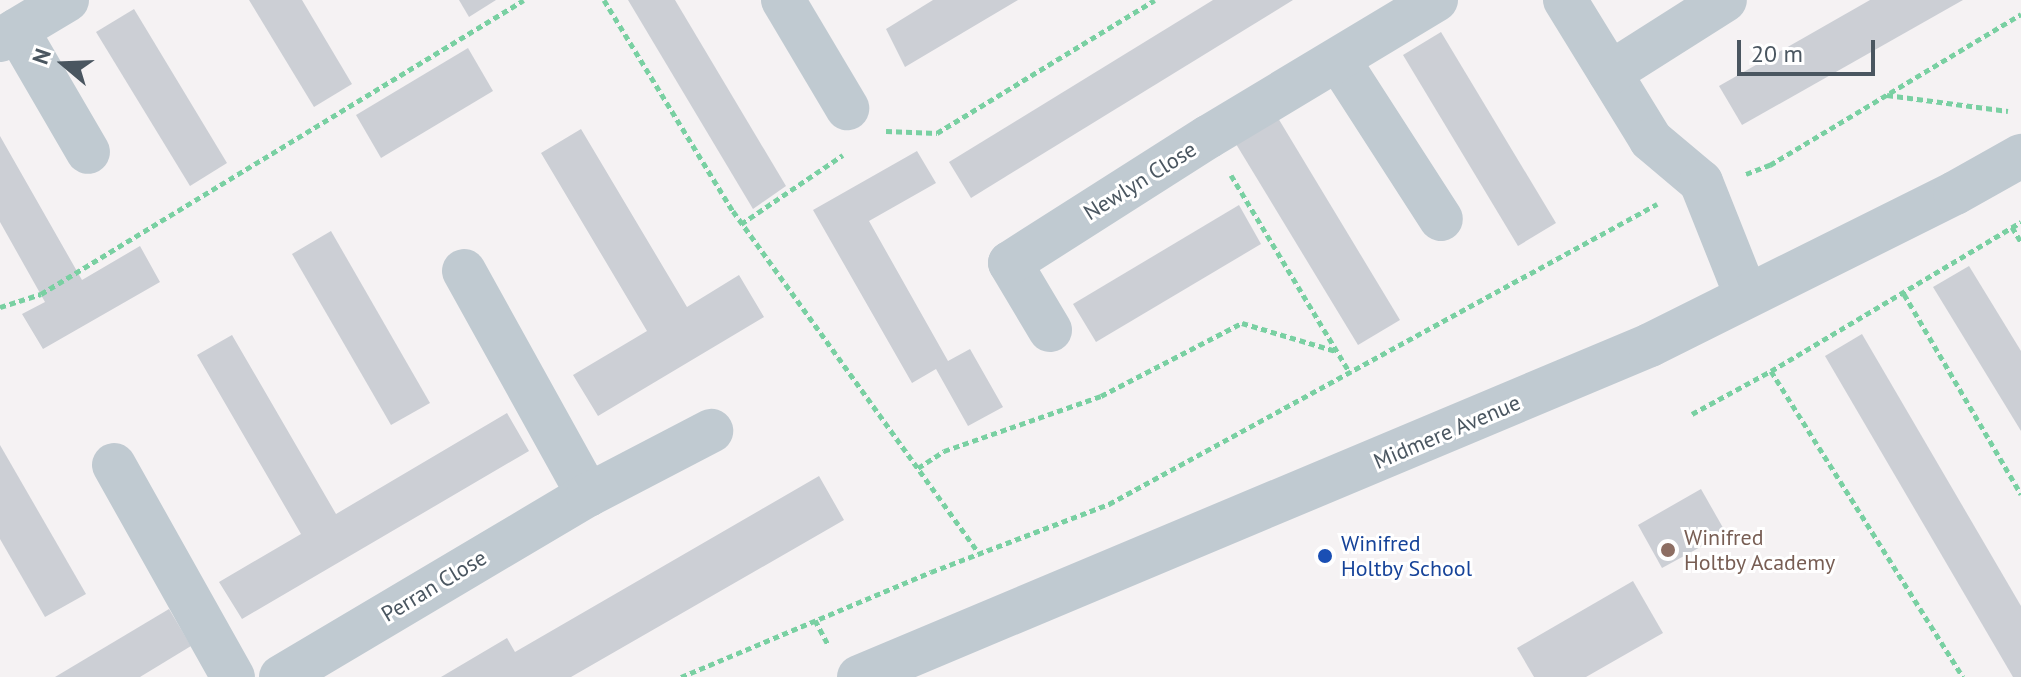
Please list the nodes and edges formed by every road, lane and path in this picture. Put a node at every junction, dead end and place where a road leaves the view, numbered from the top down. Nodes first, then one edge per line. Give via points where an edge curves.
1 (67, 0) edge
2 (524, 0) edge
3 (604, 0) edge
4 (1155, 0) edge
5 (1436, 0) edge
6 (1565, 0) edge
7 (1725, 0) edge
8 (793, 3) edge
9 (2021, 14) edge
10 (9, 35) edge
11 (1339, 61) junction
12 (1610, 73) junction
13 (1886, 95) junction
14 (2021, 112) edge
15 (860, 129) junction
16 (1208, 137) junction
17 (88, 152) dead end
18 (2021, 156) edge
19 (1705, 190) junction
20 (1441, 219) dead end
21 (2021, 222) edge
22 (741, 224) junction
23 (2012, 227) junction
24 (2021, 242) edge
25 (464, 271) dead end
26 (1904, 294) junction
27 (1746, 295) junction
28 (0, 307) edge
29 (1050, 330) dead end
30 (1336, 351) junction
31 (1771, 371) junction
32 (1350, 373) junction
33 (1692, 414) dead end
34 (711, 431) dead end
35 (114, 465) dead end
36 (918, 468) junction
37 (2021, 494) edge
38 (588, 495) junction
39 (979, 553) junction
40 (233, 677) edge
41 (281, 677) edge
42 (681, 677) edge
43 (859, 677) edge
44 (1963, 677) edge

1 - 10 street
2 - 28 path via 41,294
3 - 22 path
4 - 15 path via 937,133
5 - 11 street, Newlyn Close
6 - 12 street
7 - 12 street
8 - 15 street
9 - 13 path
10 - 17 street
11 - 16 street, Newlyn Close
11 - 20 street
12 - 19 street via 1651,140
13 - 14 path
13 - 19 path via 1770,165
15 - 22 path
16 - 29 street, Newlyn Close via 1010,263
16 - 30 path
18 - 27 street, Midmere Avenue
19 - 27 street
19 - 32 path via 1654,205
21 - 23 path
22 - 36 path
23 - 24 path
23 - 26 path
25 - 38 street
26 - 31 path
26 - 37 path
27 - 43 street, Midmere Avenue via 1650,345
30 - 32 path
30 - 36 path via 1242,323 1101,396 944,451
31 - 33 path
31 - 44 path
32 - 39 path via 1109,504
34 - 38 street, Perran Close
35 - 40 street
36 - 39 path
38 - 41 street, Perran Close
39 - 42 path

